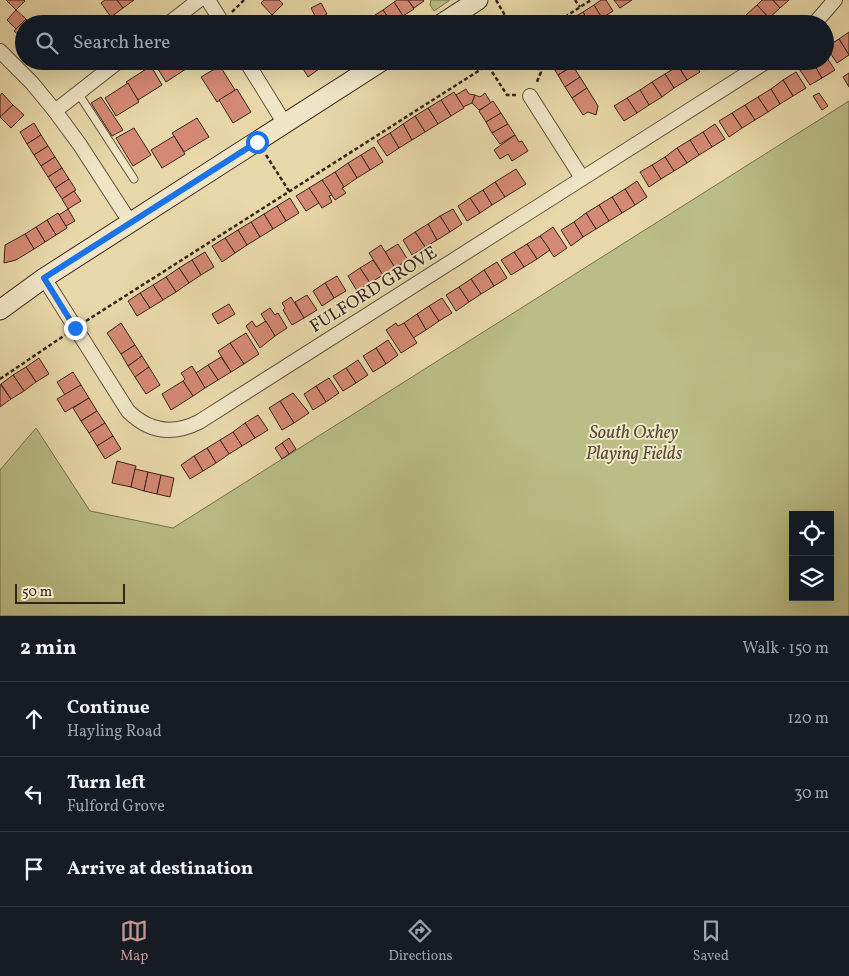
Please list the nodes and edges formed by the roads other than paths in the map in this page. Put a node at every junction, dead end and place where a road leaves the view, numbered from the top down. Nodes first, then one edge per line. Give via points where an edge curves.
1 (199, 0) edge
2 (208, 0) edge
3 (835, 0) edge
4 (473, 1) edge
5 (180, 15) edge
6 (217, 15) edge
7 (454, 15) edge
8 (822, 15) edge
9 (0, 51) edge
10 (15, 66) edge
11 (19, 70) edge
12 (107, 70) edge
13 (252, 70) edge
14 (368, 70) edge
15 (753, 70) edge
16 (78, 93) junction
17 (530, 96) road end
18 (54, 111) junction
19 (285, 124) junction
20 (582, 178) junction
21 (134, 179) dead end
22 (130, 222) junction
23 (44, 278) junction
24 (0, 310) edge

1 - 5 street
2 - 6 street
3 - 8 street
4 - 7 street
9 - 10 street
11 - 18 street
12 - 16 street
13 - 19 street
14 - 19 street
15 - 20 street, FULFORD GROVE
16 - 18 street
16 - 21 lane
17 - 20 street
18 - 22 street
19 - 22 street
20 - 23 street, FULFORD GROVE via 199,422 180,430 151,428 132,415
22 - 23 street
23 - 24 street

